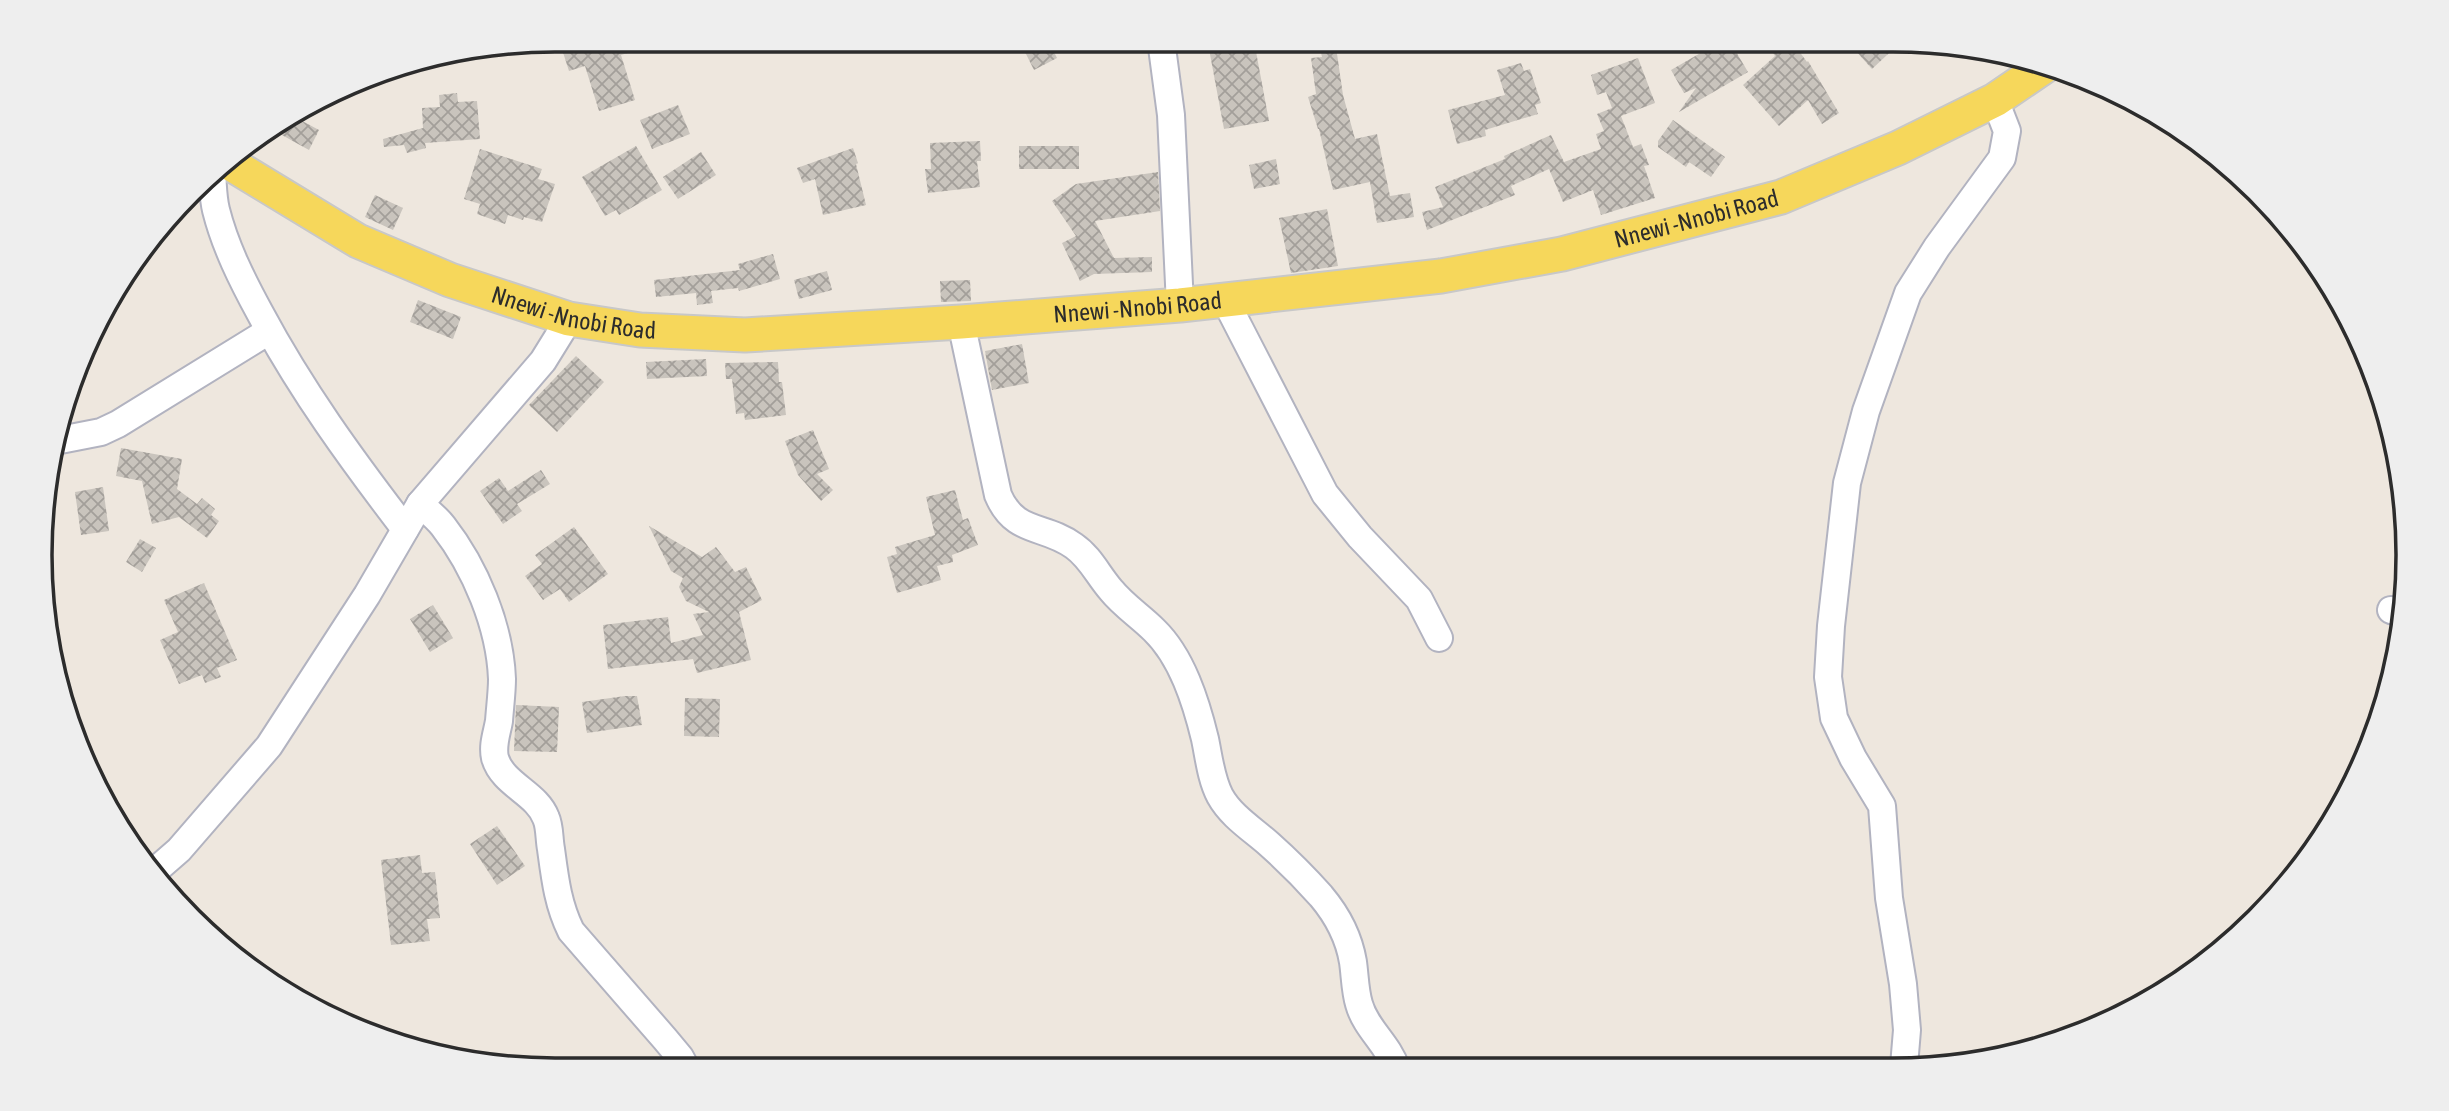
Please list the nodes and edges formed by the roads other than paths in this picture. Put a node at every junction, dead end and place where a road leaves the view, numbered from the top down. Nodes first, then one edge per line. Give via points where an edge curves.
1 (1162, 52) edge
2 (2035, 73) edge
3 (1995, 100) junction
4 (236, 167) edge
5 (214, 187) edge
6 (1225, 300) junction
7 (1180, 305) junction
8 (569, 318) junction
9 (961, 323) junction
10 (269, 331) junction
11 (67, 439) edge
12 (420, 504) junction
13 (405, 529) junction
14 (1439, 638) dead end
15 (160, 867) edge
16 (679, 1058) edge
17 (1390, 1058) edge
18 (1905, 1058) edge

1 - 7 street via 1171,116
2 - 3 main road, Nnewi -Nnobi Road
3 - 6 main road, Nnewi -Nnobi Road via 1898,148 1781,197 1628,239 1441,275
3 - 18 street via 2007,131 2002,158 1908,293 1867,411 1847,483 1833,612 1828,677 1834,718 1882,806 1889,898 1903,984
4 - 8 main road, Nnewi -Nnobi Road via 358,241 450,280
5 - 10 street via 229,249
6 - 7 main road, Nnewi -Nnobi Road
6 - 14 street via 1325,494 1419,599
7 - 9 main road, Nnewi -Nnobi Road
8 - 9 main road, Nnewi -Nnobi Road via 640,330 745,335
8 - 12 street via 543,361
9 - 17 street via 1005,511 1025,526 1073,544 1111,591 1165,643 1190,691 1220,796 1322,897 1341,924 1353,961 1359,1004 1370,1030
10 - 11 street via 118,424
10 - 13 street via 340,442
12 - 13 street
12 - 16 street via 442,525 463,556 495,633 502,678 496,758 501,770 547,818 562,913 571,931
13 - 15 street via 269,746

